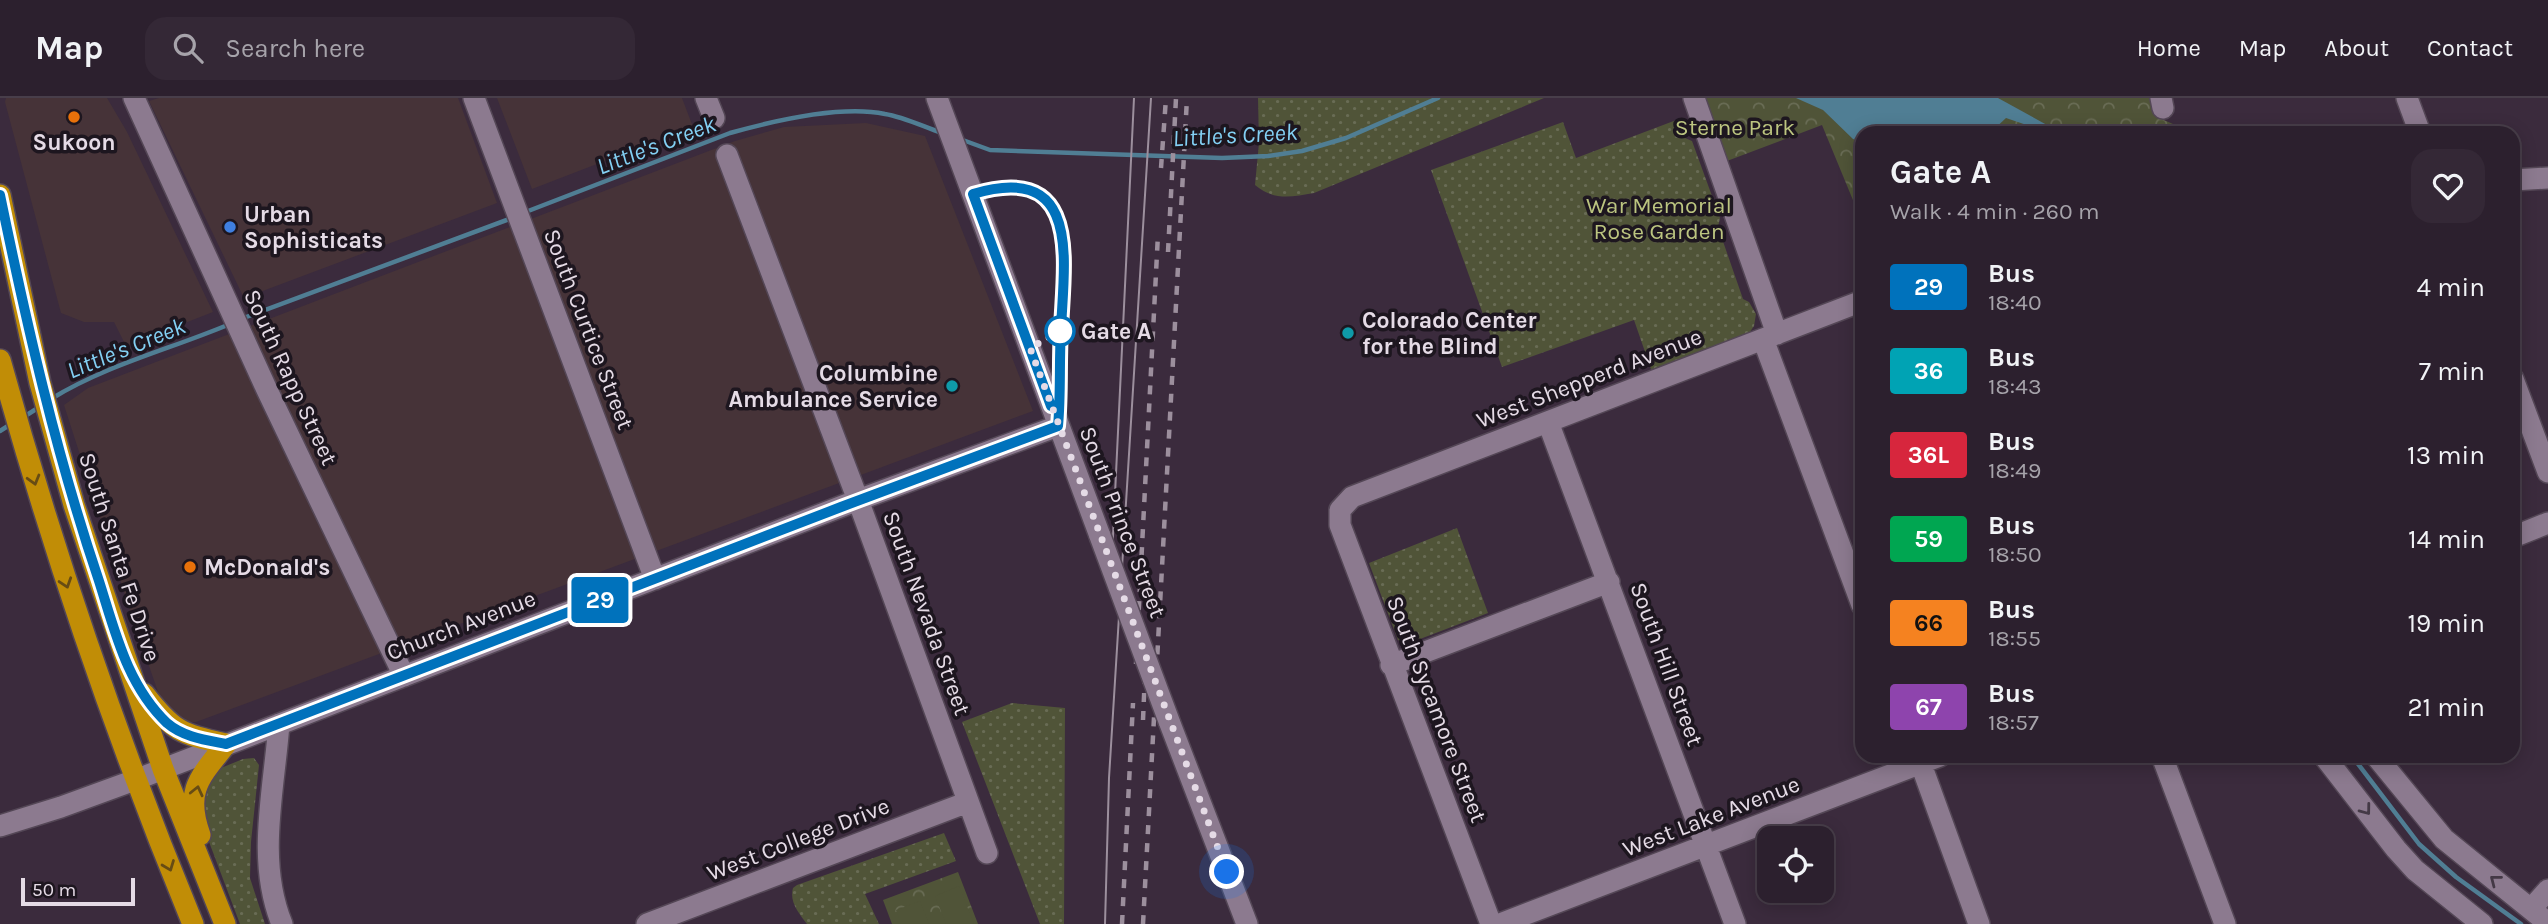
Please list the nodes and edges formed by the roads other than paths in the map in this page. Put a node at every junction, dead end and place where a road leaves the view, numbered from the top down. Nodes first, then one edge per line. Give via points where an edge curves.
1 (134, 98) edge
2 (474, 98) edge
3 (706, 98) edge
4 (937, 98) edge
5 (1694, 98) edge
6 (2407, 98) edge
7 (713, 118) dead end
8 (2417, 126) edge
9 (727, 155) dead end
10 (2548, 178) edge
11 (2520, 180) edge
12 (0, 195) edge
13 (1855, 304) edge
14 (1770, 336) junction
15 (0, 360) edge
16 (2520, 398) edge
17 (1548, 422) junction
18 (1058, 426) junction
19 (2548, 472) edge
20 (858, 500) junction
21 (1340, 510) joint
22 (2548, 523) edge
23 (2520, 534) edge
24 (655, 579) junction
25 (1609, 582) junction
26 (1855, 585) edge
27 (1391, 665) junction
28 (404, 676) junction
29 (132, 678) junction
30 (279, 724) junction
31 (226, 744) junction
32 (1914, 763) edge
33 (1928, 763) edge
34 (2165, 763) edge
35 (2329, 763) edge
36 (2382, 763) edge
37 (163, 769) junction
38 (135, 780) junction
39 (968, 802) junction
40 (0, 826) edge
41 (1706, 846) junction
42 (987, 853) dead end
43 (2548, 890) edge
44 (2540, 916) edge
45 (192, 924) edge
46 (225, 924) edge
47 (236, 924) edge
48 (282, 924) edge
49 (647, 924) edge
50 (1247, 924) edge
51 (1491, 924) edge
52 (1500, 924) edge
53 (1735, 924) edge
54 (1979, 924) edge
55 (2225, 924) edge
56 (2482, 924) edge

1 - 28 street, South Rapp Street
2 - 24 street, South Curtice Street
3 - 7 street
4 - 18 street, South Prince Street
5 - 14 street
6 - 8 street
9 - 20 street, South Nevada Street
10 - 11 street
12 - 29 highway, South Santa Fe Drive via 51,428
13 - 14 street, West Shepperd Avenue
14 - 17 street, West Shepperd Avenue
14 - 26 street
15 -> 38 highway via 65,580
16 - 19 street
17 - 21 street, West Shepperd Avenue via 1352,497
17 - 25 street, South Hill Street
18 - 20 street, Church Avenue
18 - 50 street, South Prince Street, bridge
20 - 24 street, Church Avenue
20 - 39 street, South Nevada Street
21 - 27 street, South Sycamore Street via 1340,525
22 - 23 street
24 - 28 street, Church Avenue
25 - 27 street
25 - 41 street, South Hill Street
27 - 51 street, South Sycamore Street
28 - 30 street, Church Avenue
29 - 31 highway via 175,730
29 - 37 highway, South Santa Fe Drive
30 - 31 street, Church Avenue
30 - 48 street via 267,868
31 - 37 street, Church Avenue
47 -> 31 highway via 194,810 196,784
32 - 41 street, West Lake Avenue
33 - 54 street
34 - 55 street
35 -> 56 street via 2415,870
44 -> 36 street via 2444,839
37 - 38 street, Church Avenue
37 - 46 highway, South Santa Fe Drive
38 - 40 street, Church Avenue
38 -> 45 highway
39 - 42 street, South Nevada Street
39 - 49 street, West College Drive
41 - 52 street, West Lake Avenue
41 - 53 street, South Hill Street
43 - 44 street

